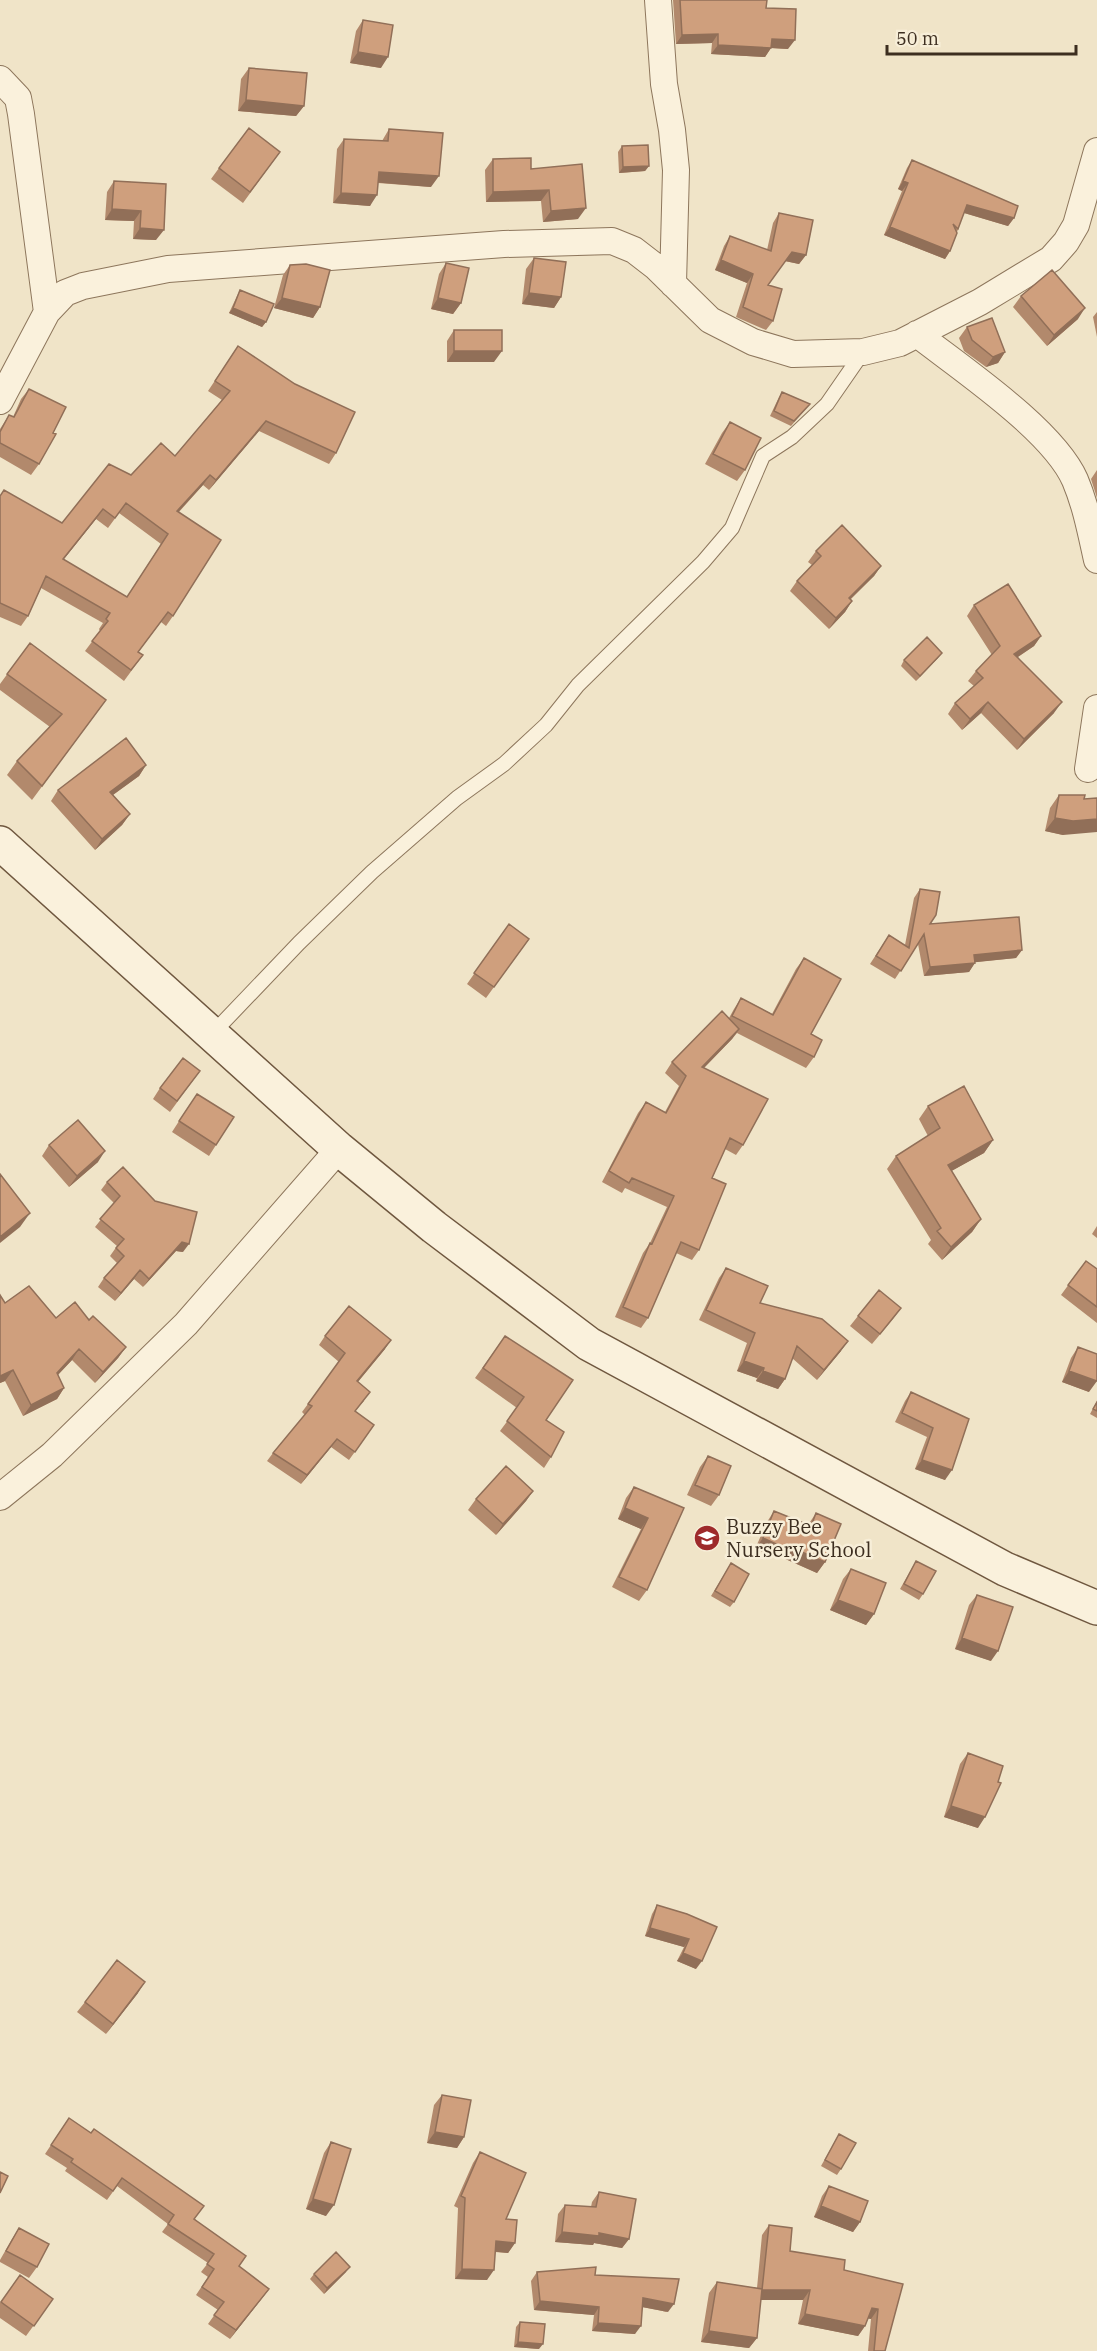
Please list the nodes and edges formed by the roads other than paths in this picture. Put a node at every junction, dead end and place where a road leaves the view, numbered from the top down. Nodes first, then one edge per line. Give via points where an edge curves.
1 (658, 0) edge
2 (0, 79) edge
3 (1097, 151) edge
4 (673, 284) junction
5 (47, 312) junction
6 (917, 334) junction
7 (864, 352) junction
8 (0, 401) edge
9 (1097, 560) edge
10 (1097, 708) edge
11 (1088, 769) dead end
12 (0, 843) edge
13 (212, 1034) junction
14 (339, 1149) junction
15 (0, 1497) edge
16 (1097, 1608) edge

1 - 4 street via 676,170
2 - 5 street via 18,98
3 - 6 street via 1076,225 1051,259
4 - 5 street via 634,250 612,241 504,244 168,269 83,286 65,293
4 - 7 street via 710,320 753,342 793,354
5 - 8 street
6 - 7 street via 900,343
6 - 9 street via 1039,432 1060,457 1074,479
7 - 13 lane via 827,404 792,437 763,456 732,528 703,562 578,685 546,725 372,872
10 - 11 street
12 - 13 street
13 - 14 street
14 - 15 street via 186,1324 52,1455
14 - 16 street via 434,1227 589,1344 1005,1569

